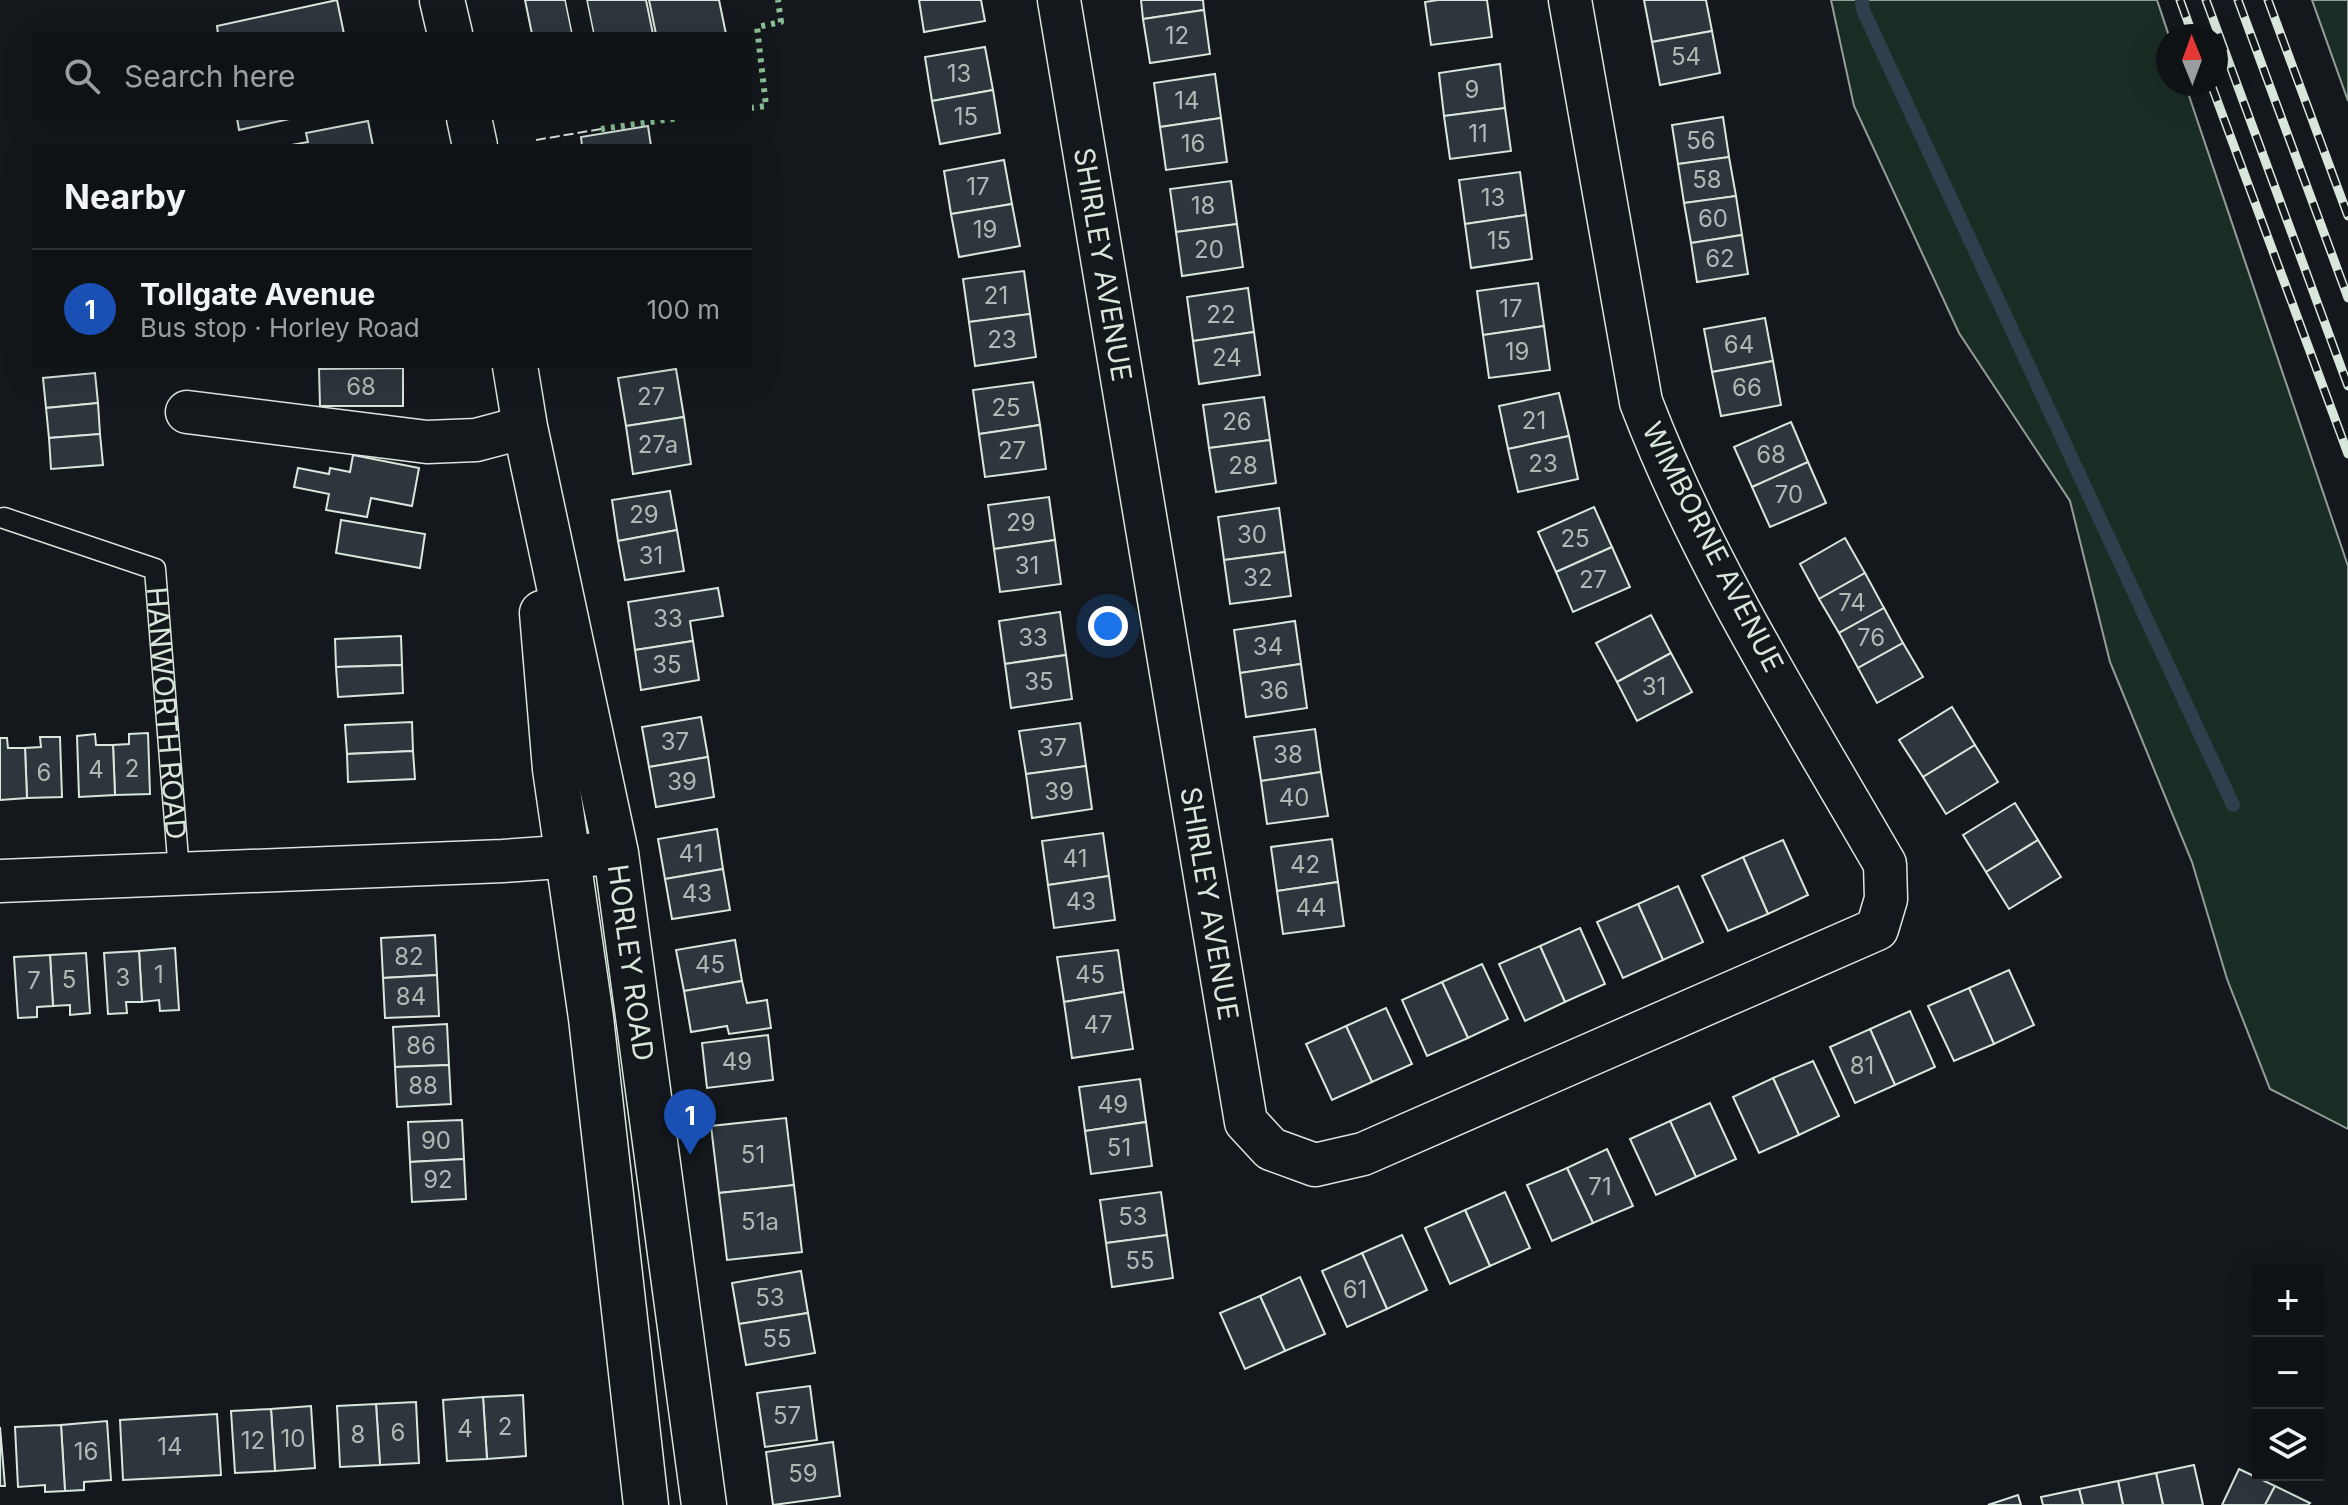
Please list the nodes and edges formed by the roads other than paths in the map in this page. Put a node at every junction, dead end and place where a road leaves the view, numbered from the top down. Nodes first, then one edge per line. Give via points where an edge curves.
1 (442, 0) edge
2 (576, 0) edge
3 (1059, 0) edge
4 (1570, 0) edge
5 (450, 32) edge
6 (583, 32) edge
7 (469, 120) edge
8 (475, 144) edge
9 (515, 368) edge
10 (187, 412) dead end
11 (525, 427) junction
12 (4, 518) dead end
13 (616, 853) junction
14 (567, 857) junction
15 (179, 872) junction
16 (0, 881) edge
17 (1877, 929) joint
18 (646, 1505) edge
19 (704, 1505) edge

1 - 5 main road
2 - 6 lane
3 - 17 street, SHIRLEY AVENUE via 1246,1122 1271,1149 1315,1165 1363,1154
4 - 17 street, WIMBORNE AVENUE via 1641,402 1665,464 1758,643 1885,864 1886,899
7 - 8 main road
9 - 11 main road, HORLEY ROAD
10 - 11 street via 427,442 476,440
11 - 13 main road, HORLEY ROAD
11 - 14 main road, HORLEY ROAD
12 - 15 lane, HANWORTH ROAD via 155,569
13 - 14 street, HANWORTH ROAD
13 - 19 main road, HORLEY ROAD
14 - 15 street, HANWORTH ROAD
14 - 18 main road, HORLEY ROAD via 591,1018
15 - 16 street, HANWORTH ROAD

